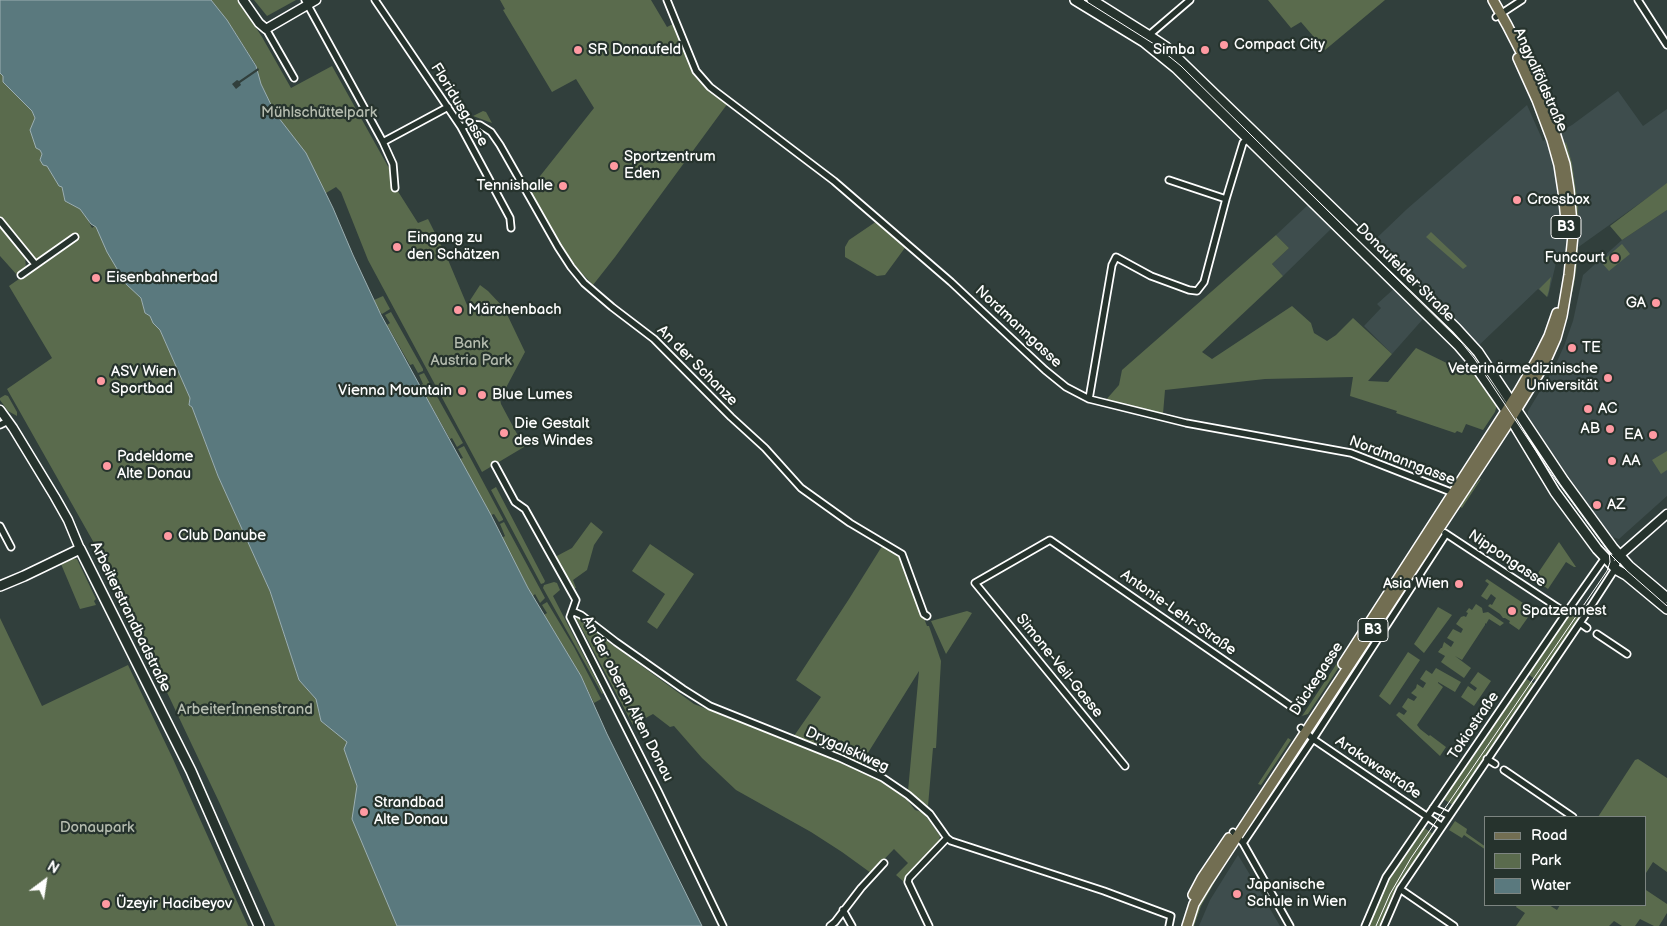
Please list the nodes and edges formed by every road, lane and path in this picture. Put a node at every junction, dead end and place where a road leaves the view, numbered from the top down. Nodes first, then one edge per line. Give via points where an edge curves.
1 (243, 0) edge
2 (375, 0) edge
3 (667, 0) edge
4 (1075, 0) edge
5 (1092, 0) edge
6 (1190, 0) edge
7 (1486, 0) edge
8 (1492, 0) edge
9 (1522, 0) edge
10 (1638, 0) edge
11 (310, 1) edge
12 (1498, 15) junction
13 (266, 29) junction
14 (1146, 38) junction
15 (1667, 45) edge
16 (294, 78) dead end
17 (448, 107) junction
18 (461, 127) junction
19 (1250, 135) junction
20 (383, 142) junction
21 (1169, 180) dead end
22 (395, 188) dead end
23 (1226, 199) junction
24 (0, 221) edge
25 (511, 228) dead end
26 (75, 237) dead end
27 (35, 264) junction
28 (22, 275) dead end
29 (1089, 399) junction
30 (1514, 406) junction
31 (0, 410) edge
32 (1508, 415) junction
33 (8, 421) junction
34 (0, 425) edge
35 (495, 465) dead end
36 (1457, 496) junction
37 (1667, 514) edge
38 (0, 526) edge
39 (1440, 529) junction
40 (11, 547) dead end
41 (80, 549) junction
42 (1620, 556) junction
43 (1604, 558) junction
44 (1615, 569) junction
45 (975, 582) joint
46 (0, 586) edge
47 (1667, 598) edge
48 (1667, 608) edge
49 (572, 611) junction
50 (1566, 613) junction
51 (927, 616) dead end
52 (1580, 623) junction
53 (1587, 628) dead end
54 (1597, 634) dead end
55 (1627, 654) dead end
56 (1292, 707) dead end
57 (1303, 730) junction
58 (1313, 739) junction
59 (1487, 759) junction
60 (1495, 764) dead end
61 (1125, 766) dead end
62 (1504, 770) dead end
63 (1433, 808) junction
64 (1448, 815) junction
65 (1427, 816) junction
66 (1572, 816) edge
67 (1441, 826) junction
68 (1238, 837) junction
69 (947, 838) junction
70 (884, 863) dead end
71 (1400, 889) junction
72 (843, 910) junction
73 (1185, 925) edge
74 (259, 926) edge
75 (723, 926) edge
76 (830, 926) edge
77 (852, 926) edge
78 (929, 926) edge
79 (1169, 926) edge
80 (1290, 926) edge
81 (1365, 926) edge
82 (1384, 926) edge
83 (1454, 926) edge

1 - 13 street
2 - 17 street, Floridusgasse
3 - 29 street, Nordmanngasse via 696,71 710,87 834,181 1055,379
4 - 14 main road, Donaufelder Straße
5 - 14 main road, Donaufelder Straße
6 - 14 street
7 - 12 main road, Angyalföldstraße / B3
8 - 12 main road, Angyalföldstraße / B3
9 - 12 street
10 - 15 street
11 - 13 street
11 - 20 street
12 - 30 main road, Angyalföldstraße / B3 via 1543,95 1558,139 1570,190 1573,235 1569,275 1556,338 1544,365
13 - 16 street
14 - 19 main road, Donaufelder Straße via 1166,47
17 - 18 street, Floridusgasse
17 - 20 street
18 - 25 street, Floridusgasse via 510,218
18 - 51 street, An der Schanze via 480,125 491,132 558,247 584,282 654,339 801,488 902,554
19 - 23 street via 1243,143
19 - 30 main road, Donaufelder Straße via 1456,328 1478,352
19 - 32 main road, Donaufelder Straße via 1459,346
20 - 22 street via 393,164
21 - 23 street
23 - 29 street via 1204,282 1197,291 1152,276 1116,257
24 - 27 street
26 - 27 street
27 - 28 street
29 - 36 street, Nordmanngasse via 1186,422 1351,453
30 - 32 main road, Angyalföldstraße / B3
30 - 42 main road, Donaufelder Straße
31 - 33 street, Arbeiterstrandbadstraße
32 - 36 main road, Dückegasse / B3
32 - 43 main road, Donaufelder Straße via 1555,492
33 - 34 street
33 - 41 street, Arbeiterstrandbadstraße via 68,520
35 - 49 street, An der oberen Alten Donau via 515,502 525,509 576,600
36 - 39 main road, Dückegasse / B3
37 - 42 street
38 - 40 street
39 - 50 street, Nippongasse
39 - 57 main road, Dückegasse / B3
39 - 58 street, Dückegasse
41 - 46 main road
41 - 74 main road, Arbeiterstrandbadstraße via 191,771
42 - 43 street
42 - 44 street, Tokiostraße
42 - 47 main road, Donaufelder Straße
43 - 44 main road, Donaufelder Straße
43 - 50 street, Tokiostraße
44 - 48 main road, Donaufelder Straße
44 - 52 street, Tokiostraße
45 - 56 street, Antonie-Lehr-Straße via 1050,540
45 - 61 street, Simone-Veil-Gasse
49 - 69 street, Drygalskiweg via 710,706 883,778 930,814
49 - 75 street, An der oberen Alten Donau via 573,625
50 - 63 street, Tokiostraße
52 - 53 street
52 - 59 street, Tokiostraße
54 - 55 street
57 - 58 street, Arakawastraße
57 - 68 main road, Dückegasse / B3
58 - 65 street, Arakawastraße
58 - 68 street, Dückegasse
59 - 60 street
59 - 64 street, Tokiostraße
62 - 66 street
63 - 64 street, Arakawastraße
63 - 65 street, Tokiostraße
64 - 67 street, Tokiostraße
65 - 67 street, Arakawastraße
65 - 81 street, Tokiostraße via 1386,877
67 - 71 street, Tokiostraße
68 - 73 main road, Dückegasse / B3 via 1202,878 1190,902
68 - 80 street
69 - 78 street via 908,882
69 - 79 street via 1171,916
70 - 72 street
71 - 82 street, Tokiostraße
71 - 83 street
72 - 76 street
72 - 77 street

